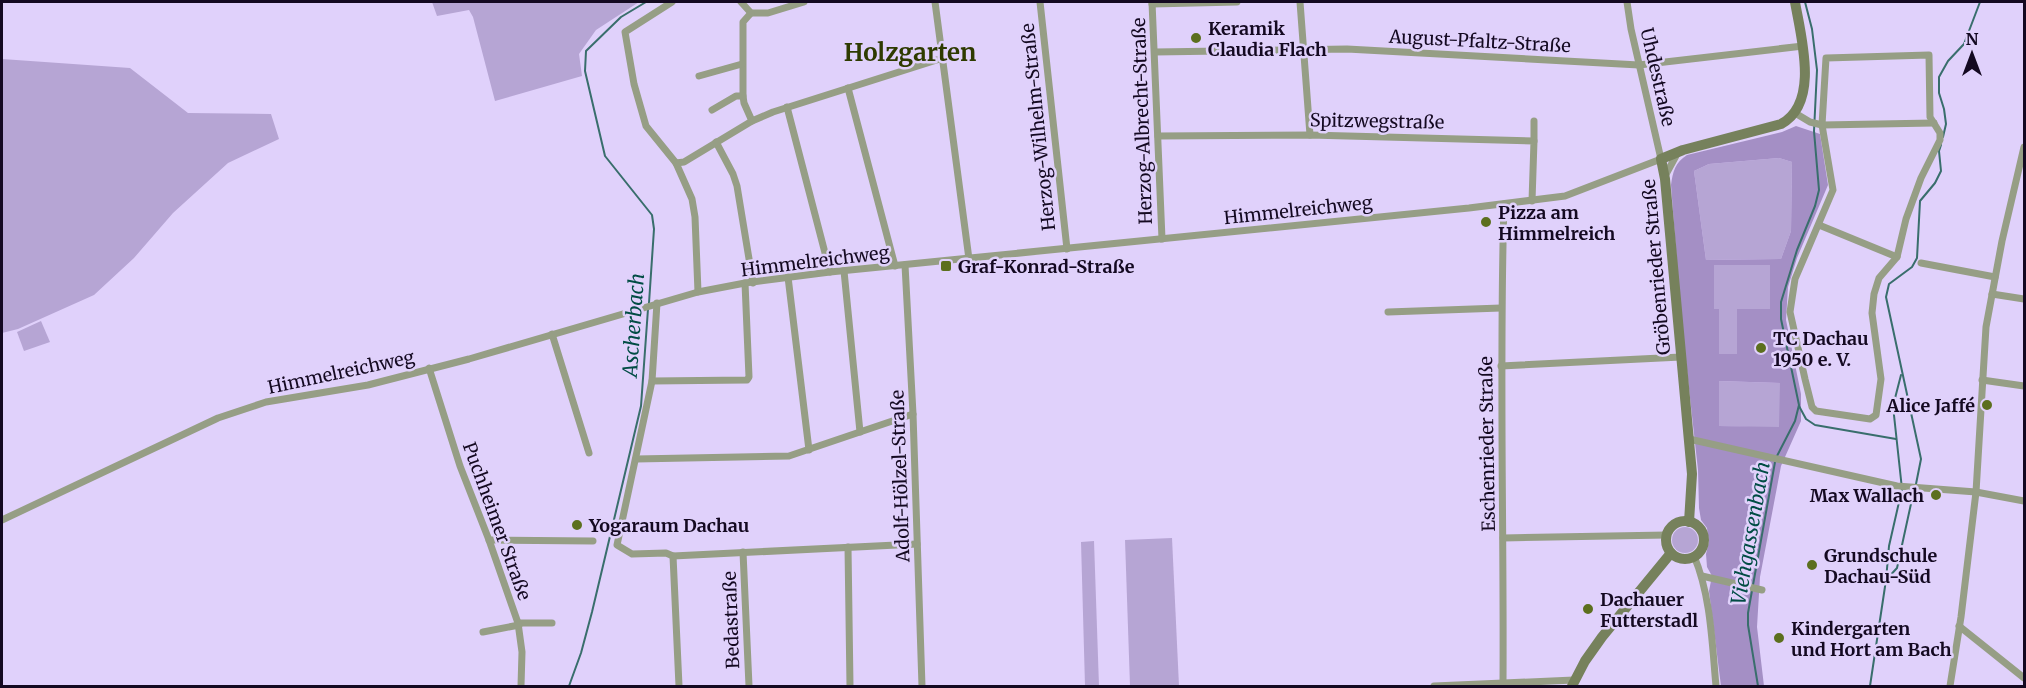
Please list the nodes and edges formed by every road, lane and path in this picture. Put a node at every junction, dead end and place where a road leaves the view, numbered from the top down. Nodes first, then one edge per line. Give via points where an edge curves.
1 (672, 2) edge
2 (741, 2) edge
3 (804, 2) edge
4 (935, 2) edge
5 (1040, 2) edge
6 (1237, 2) edge
7 (1300, 2) edge
8 (1627, 2) edge
9 (1795, 2) edge
10 (1152, 3) edge
11 (751, 13) junction
12 (1803, 46) junction
13 (1303, 48) junction
14 (1155, 52) junction
15 (943, 58) junction
16 (742, 64) junction
17 (1640, 65) junction
18 (699, 76) dead end
19 (848, 88) junction
20 (743, 96) junction
21 (787, 107) junction
22 (712, 110) dead end
23 (1795, 113) junction
24 (752, 121) junction
25 (1534, 121) dead end
26 (1934, 123) junction
27 (1820, 125) junction
28 (1310, 135) junction
29 (1158, 136) junction
30 (1534, 141) junction
31 (716, 142) junction
32 (2025, 147) edge
33 (1679, 152) junction
34 (1661, 159) junction
35 (676, 163) junction
36 (1665, 179) junction
37 (1532, 201) junction
38 (1504, 204) junction
39 (1819, 225) junction
40 (1162, 239) junction
41 (1067, 249) junction
42 (1897, 257) junction
43 (969, 259) junction
44 (1921, 263) dead end
45 (905, 265) junction
46 (895, 266) junction
47 (844, 271) junction
48 (830, 272) junction
49 (1995, 277) junction
50 (788, 278) junction
51 (749, 283) junction
52 (698, 292) junction
53 (1992, 294) junction
54 (2025, 299) edge
55 (655, 304) junction
56 (1501, 308) junction
57 (1388, 312) dead end
58 (552, 334) junction
59 (1681, 357) junction
60 (1501, 366) junction
61 (429, 368) junction
62 (652, 381) junction
63 (1982, 381) junction
64 (2025, 386) edge
65 (913, 414) junction
66 (860, 432) junction
67 (1689, 439) junction
68 (809, 450) junction
69 (589, 453) dead end
70 (636, 459) junction
71 (1976, 492) junction
72 (2025, 501) edge
73 (2, 520) edge
74 (1689, 522) junction
75 (1667, 535) junction
76 (1503, 538) junction
77 (489, 540) junction
78 (593, 541) dead end
79 (917, 544) junction
80 (848, 548) junction
81 (743, 552) junction
82 (1671, 553) junction
83 (673, 556) junction
84 (1694, 556) junction
85 (1702, 576) junction
86 (1762, 590) dead end
87 (552, 623) dead end
88 (518, 624) junction
89 (1959, 626) junction
90 (483, 632) dead end
91 (2024, 675) edge
92 (1503, 683) junction
93 (1573, 683) edge
94 (521, 687) edge
95 (679, 687) edge
96 (749, 687) edge
97 (850, 687) edge
98 (922, 687) edge
99 (1434, 687) edge
100 (1716, 687) edge
101 (1950, 687) edge

1 - 35 street via 625,32 646,126
2 - 11 street
3 - 11 street via 768,13
4 - 15 street
5 - 41 street, Herzog-Wilhelm-Straße
6 - 10 street
7 - 13 street
8 - 17 street, Uhdestraße
9 - 12 street
10 - 14 street, Herzog-Albrecht-Straße
11 - 16 street via 743,22
12 - 17 street, August-Pfaltz-Straße
12 - 23 street via 1805,84
13 - 14 street, August-Pfaltz-Straße
13 - 17 street, August-Pfaltz-Straße
13 - 28 street
14 - 29 street, Herzog-Albrecht-Straße
15 - 19 street
15 - 43 street
16 - 18 street
16 - 20 street
17 - 34 street, Uhdestraße
19 - 21 street
19 - 46 street
20 - 22 street
20 - 24 street
21 - 24 street
21 - 48 street
23 - 27 street
23 - 33 street, Gröbenrieder Straße via 1780,124
24 - 31 street
25 - 30 street
26 - 27 street
26 - 27 street via 1930,117 1929,55 1826,58
26 - 42 street via 1940,140 1913,198
27 - 39 street via 1833,190
28 - 29 street, Spitzwegstraße
28 - 30 street, Spitzwegstraße
29 - 40 street, Herzog-Albrecht-Straße
30 - 37 street
31 - 35 street
31 - 51 street via 737,186
32 - 49 street
33 - 34 street, Gröbenrieder Straße
33 - 36 street
34 - 36 street, Gröbenrieder Straße
34 - 37 street, Himmelreichweg via 1565,196
35 - 52 street via 692,199
36 - 59 street, Gröbenrieder Straße
37 - 38 street, Himmelreichweg
38 - 40 street, Himmelreichweg
38 - 56 street, Eschenrieder Straße
39 - 42 street
39 - 42 street via 1795,279 1790,312 1816,411 1870,419 1876,415 1881,378 1872,313 1874,294 1879,278
40 - 41 street, Himmelreichweg
41 - 43 street, Himmelreichweg
43 - 45 street, Himmelreichweg
44 - 49 street
45 - 46 street, Himmelreichweg
45 - 65 street, Adolf-Hölzel-Straße
46 - 47 street, Himmelreichweg
47 - 48 street, Himmelreichweg
47 - 66 street
48 - 50 street, Himmelreichweg
49 - 53 street
50 - 51 street, Himmelreichweg
50 - 68 street
51 - 52 street, Himmelreichweg
51 - 62 street via 747,380
52 - 55 street, Himmelreichweg
53 - 54 street
53 - 63 street
55 - 58 street, Himmelreichweg
55 - 62 street
56 - 57 street
56 - 60 street, Eschenrieder Straße
58 - 61 street, Himmelreichweg
58 - 69 street
59 - 60 street
59 - 67 street, Gröbenrieder Straße
60 - 76 street, Eschenrieder Straße
61 - 73 street, Himmelreichweg via 368,385 266,402 218,418
61 - 77 street, Puchheimer Straße via 460,466
62 - 70 street
63 - 64 street
63 - 71 street
65 - 66 street
65 - 79 street, Adolf-Hölzel-Straße
66 - 68 street
67 - 71 street via 1897,486
67 - 74 street, Gröbenrieder Straße
68 - 70 street via 789,456
70 - 83 street via 617,545 632,554
71 - 72 street
71 - 89 street
74 - 75 street via 1674,524
74 - 84 street via 1704,537
75 - 76 street
75 - 82 street
76 - 92 street, Eschenrieder Straße
77 - 78 street
77 - 88 street, Puchheimer Straße
79 - 80 street
79 - 98 street, Adolf-Hölzel-Straße
80 - 81 street
80 - 97 street
81 - 83 street
81 - 96 street, Bedastraße
82 - 84 street via 1685,559
82 - 93 street via 1602,637
83 - 95 street
84 - 85 street
85 - 86 street
85 - 100 street
87 - 88 street
88 - 90 street
88 - 94 street, Puchheimer Straße
89 - 91 street
89 - 101 street
92 - 93 street
92 - 99 street

